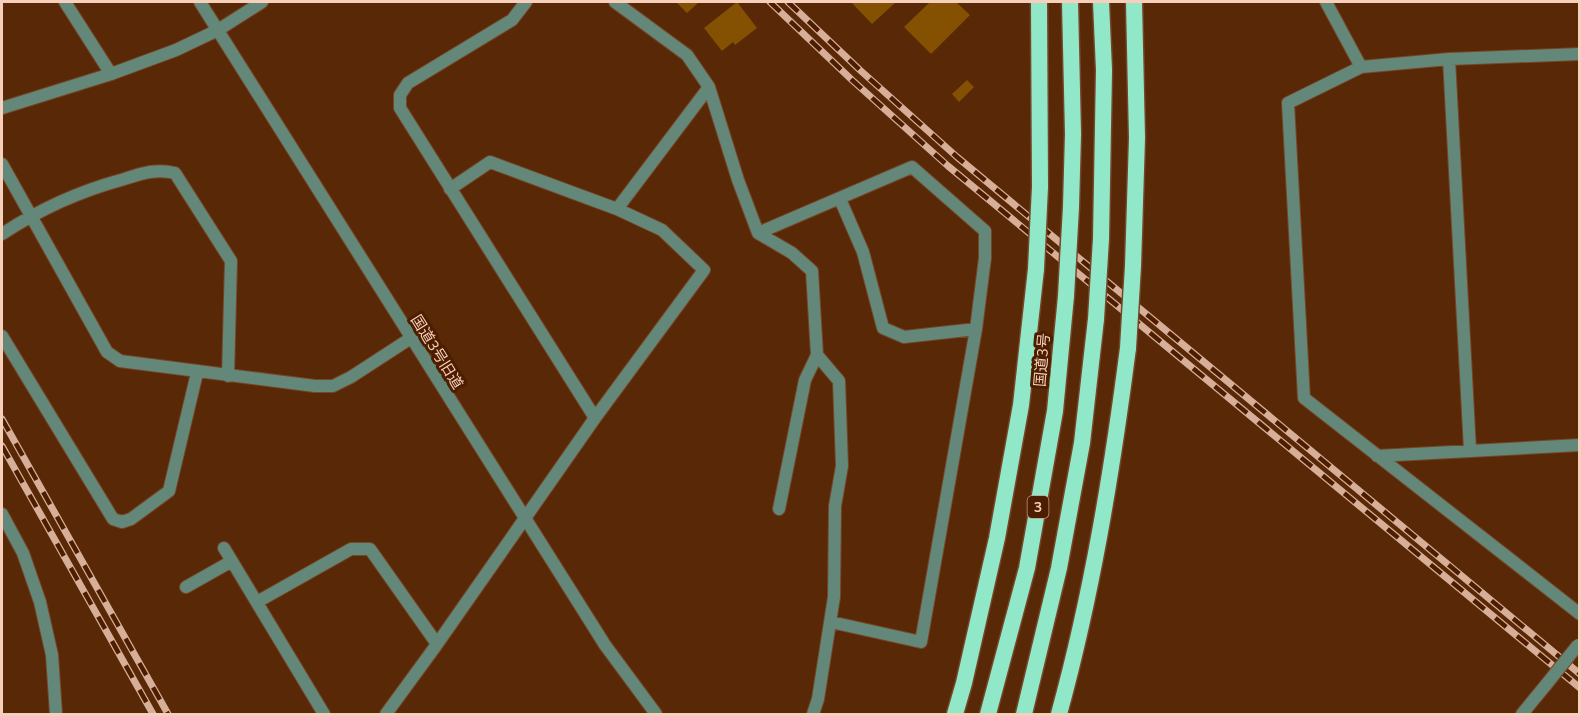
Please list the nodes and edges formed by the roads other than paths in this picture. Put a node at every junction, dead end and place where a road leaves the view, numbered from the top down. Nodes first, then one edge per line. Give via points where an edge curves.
1 (65, 2) edge
2 (200, 2) edge
3 (262, 2) edge
4 (526, 2) edge
5 (615, 2) edge
6 (1039, 2) edge
7 (1070, 2) edge
8 (1101, 2) edge
9 (1134, 2) edge
10 (1326, 2) edge
11 (218, 30) junction
12 (1580, 54) edge
13 (1449, 59) junction
14 (1361, 67) junction
15 (111, 74) junction
16 (709, 87) junction
17 (2, 108) edge
18 (2, 164) edge
19 (450, 189) junction
20 (840, 199) junction
21 (617, 209) junction
22 (30, 215) junction
23 (758, 233) junction
24 (2, 234) edge
25 (976, 329) junction
26 (2, 336) edge
27 (411, 338) junction
28 (817, 355) junction
29 (197, 373) junction
30 (228, 376) junction
31 (595, 418) junction
32 (1580, 445) edge
33 (1470, 450) junction
34 (1377, 456) junction
35 (779, 509) dead end
36 (2, 514) edge
37 (524, 518) junction
38 (224, 548) dead end
39 (232, 561) junction
40 (186, 587) dead end
41 (257, 602) junction
42 (1580, 614) edge
43 (831, 622) junction
44 (437, 644) junction
45 (1579, 644) edge
46 (56, 714) edge
47 (324, 714) edge
48 (386, 714) edge
49 (656, 714) edge
50 (813, 714) edge
51 (955, 714) edge
52 (987, 714) edge
53 (1024, 714) edge
54 (1059, 714) edge
55 (1522, 714) edge

1 - 15 street
2 - 11 street, 国道3号旧道
3 - 11 street
4 - 19 street via 512,20 408,83 400,95 400,108
5 - 16 street via 687,55
6 - 51 highway, bridge via 1040,187 1022,405 997,538
7 - 52 highway, 国道3号 / 3, bridge via 1071,207 1055,411 1027,568
8 - 53 highway, 3, bridge via 1104,70 1096,319 1082,443 1059,568
9 - 54 highway, bridge via 1137,138 1128,348 1112,471 1089,596
10 - 14 street
11 - 15 street
11 - 27 street, 国道3号旧道
12 - 13 street
13 - 14 street
13 - 33 street
14 - 34 street via 1288,103 1304,398
15 - 17 street
16 - 21 street
16 - 23 street
18 - 22 street
19 - 21 street via 490,162
19 - 31 street
20 - 23 street
20 - 25 street via 863,252 883,328 904,337
20 - 25 street via 912,167 985,231
21 - 31 street via 663,230 704,270
22 - 24 street
22 - 29 street via 107,352 120,361
22 - 30 street via 94,188 162,170 175,173 231,261
23 - 28 street via 792,253 812,271
25 - 43 street via 921,642
26 - 29 street via 113,519 122,522 169,492
27 - 30 street via 333,386
27 - 37 street, 国道3号旧道
28 - 35 street via 805,380
28 - 43 street via 839,381 842,466 835,506
29 - 30 street
31 - 37 street
32 - 33 street
33 - 34 street
34 - 42 street
36 - 46 street via 40,602 52,655
37 - 44 street
37 - 49 street, 国道3号旧道 via 604,645
38 - 39 street
39 - 40 street
39 - 41 street
41 - 44 street via 351,549 370,549
41 - 47 street
43 - 50 street
44 - 48 street
45 - 55 street, bridge

